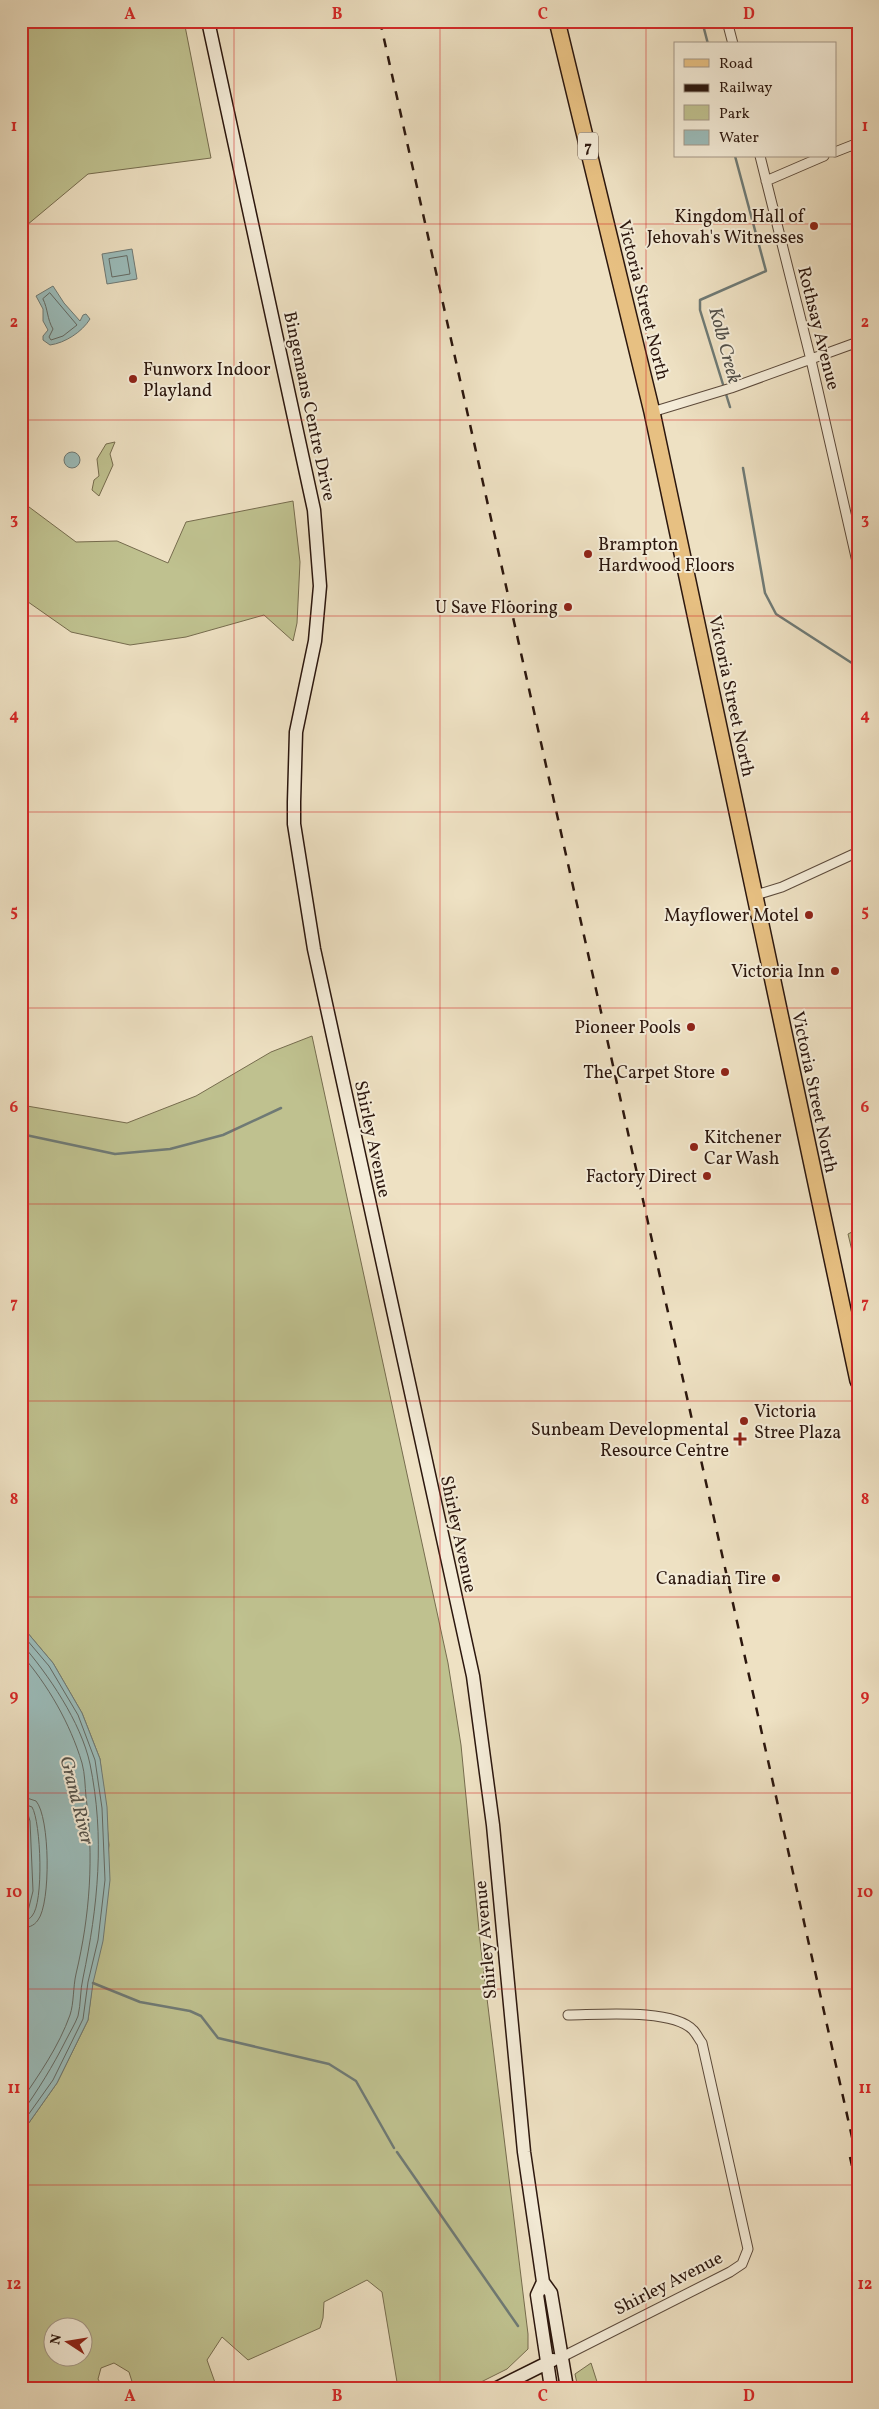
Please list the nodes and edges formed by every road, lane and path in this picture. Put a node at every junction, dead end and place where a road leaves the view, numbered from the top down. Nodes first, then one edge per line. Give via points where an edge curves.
1 (208, 21) edge
2 (557, 21) edge
3 (727, 21) edge
4 (732, 42) edge
5 (858, 143) edge
6 (836, 152) edge
7 (760, 158) edge
8 (819, 158) edge
9 (766, 181) junction
10 (858, 342) edge
11 (811, 360) junction
12 (652, 412) junction
13 (858, 566) edge
14 (294, 802) joint
15 (858, 852) edge
16 (756, 895) junction
17 (858, 1381) edge
18 (568, 2015) dead end
19 (543, 2282) junction
20 (562, 2357) junction
21 (546, 2363) junction
22 (497, 2388) edge
23 (550, 2388) edge
24 (567, 2388) edge

1 - 14 main road, Bingemans Centre Drive via 314,510 320,586 315,641 296,732
2 - 12 main road, Victoria Street North / 7
3 - 4 street
5 - 6 street
7 - 9 street, Rothsay Avenue
8 - 9 street
9 - 11 street, Rothsay Avenue
10 - 11 street
11 - 12 street
11 - 13 street, Rothsay Avenue
12 - 16 main road, Victoria Street North / 7
14 - 19 main road, Shirley Avenue via 294,824 314,949 473,1676 492,1825 524,2152
15 - 16 street via 782,887
16 - 17 main road, Victoria Street North / 7
18 - 20 street, Shirley Avenue via 652,2016 674,2020 692,2029 702,2043 748,2250 742,2264 730,2272
19 - 20 main road, Shirley Avenue via 551,2293
19 - 21 main road, Shirley Avenue via 537,2295
20 - 21 main road
20 - 24 main road
21 - 22 main road
21 - 23 main road, Shirley Avenue

